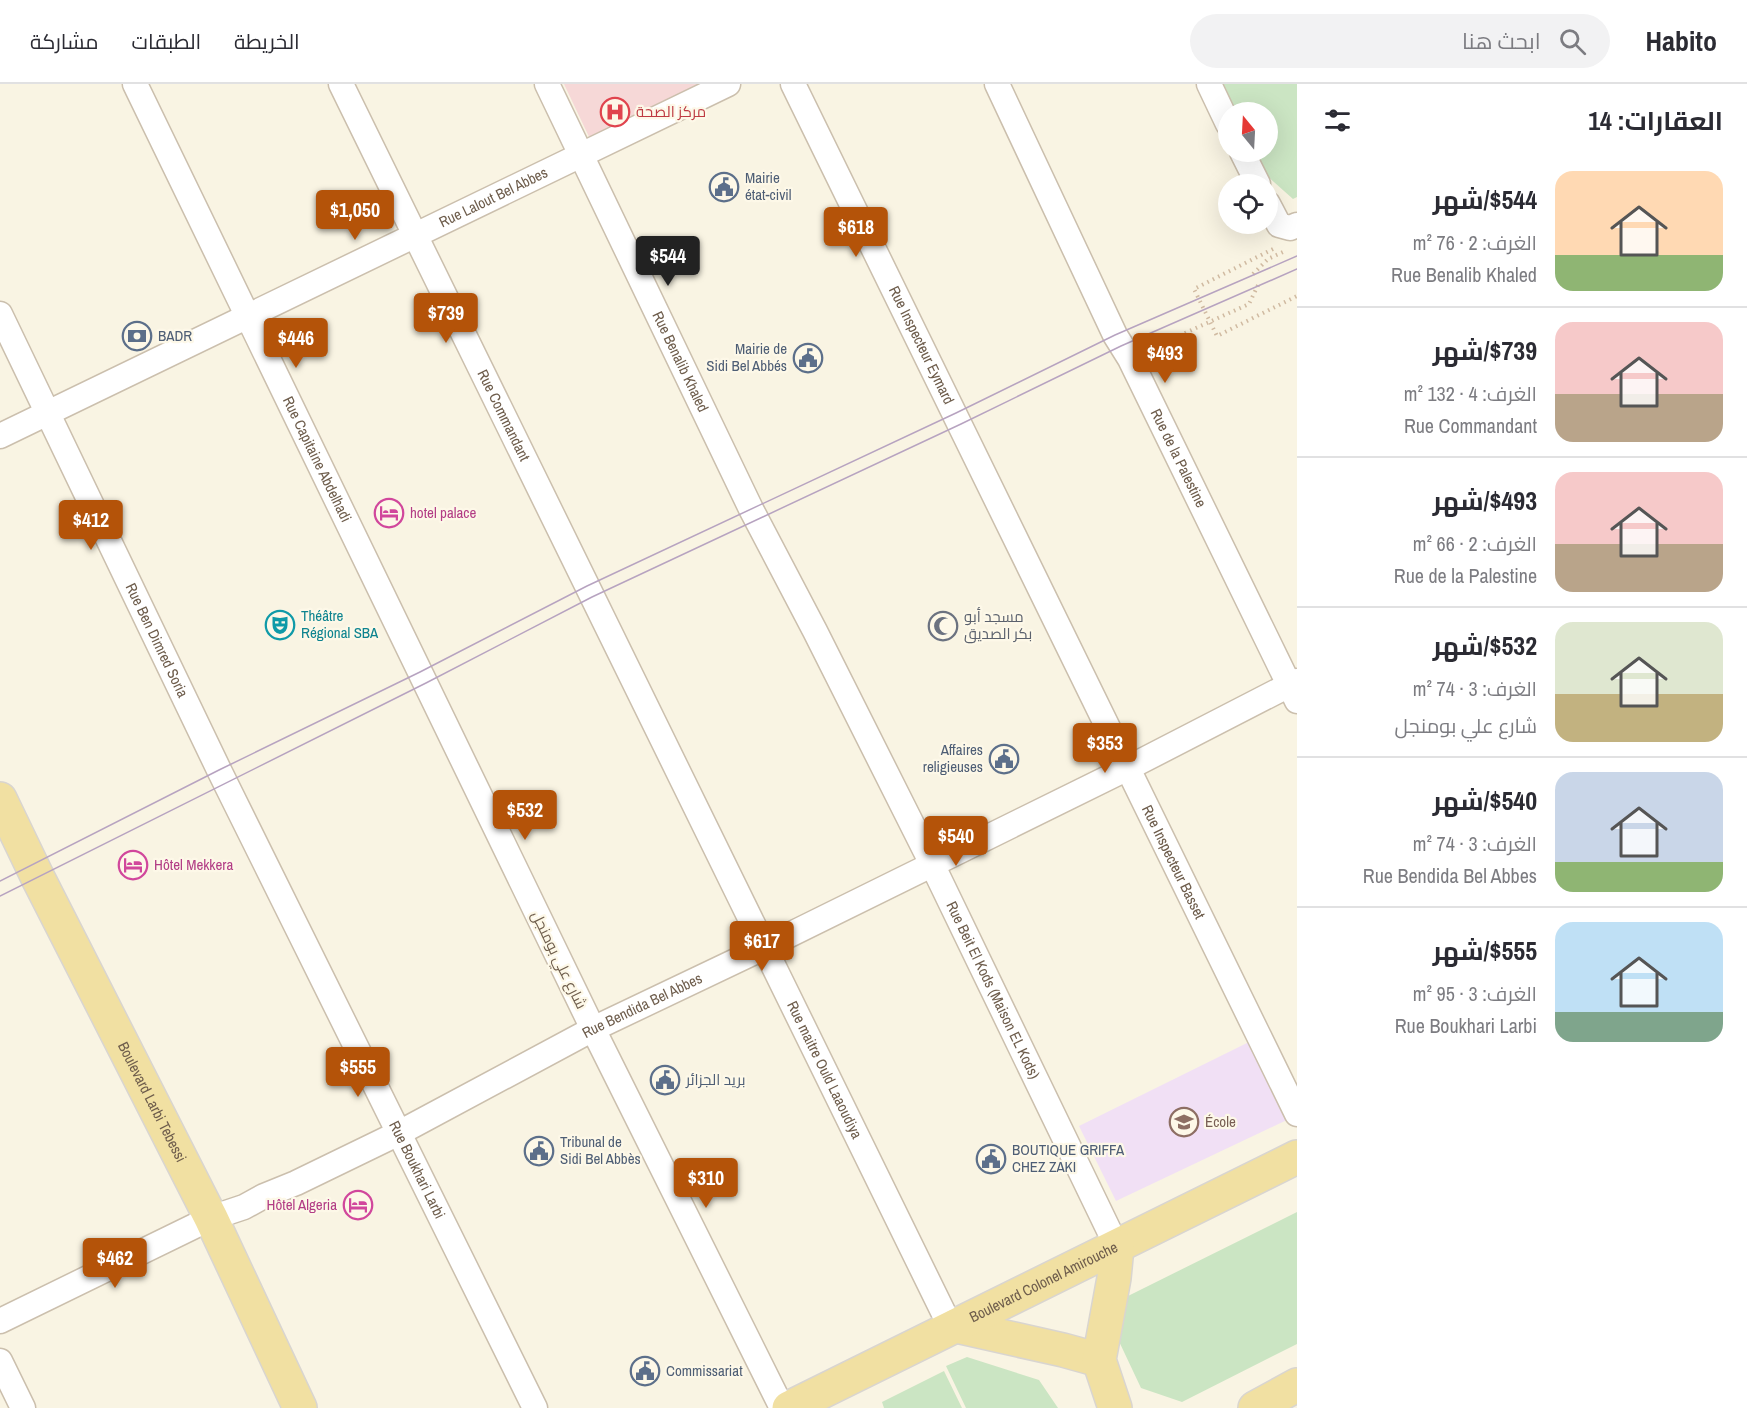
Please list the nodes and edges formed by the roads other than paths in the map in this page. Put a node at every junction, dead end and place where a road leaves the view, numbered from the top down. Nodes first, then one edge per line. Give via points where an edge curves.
1 (135, 84) edge
2 (341, 84) edge
3 (547, 84) edge
4 (728, 84) edge
5 (794, 84) edge
6 (997, 84) edge
7 (1209, 84) edge
8 (1218, 103) edge
9 (581, 154) junction
10 (1278, 223) edge
11 (1297, 225) edge
12 (416, 235) junction
13 (0, 314) edge
14 (248, 316) junction
15 (47, 412) junction
16 (956, 413) joint
17 (0, 436) edge
18 (751, 508) joint
19 (587, 586) joint
20 (420, 672) joint
21 (1294, 689) edge
22 (1126, 769) junction
23 (219, 770) joint
24 (0, 799) edge
25 (932, 864) junction
26 (765, 947) junction
27 (593, 1029) junction
28 (1297, 1114) edge
29 (399, 1133) junction
30 (1297, 1157) edge
31 (211, 1218) junction
32 (1117, 1247) junction
33 (0, 1321) edge
34 (953, 1327) junction
35 (1099, 1360) junction
36 (0, 1361) edge
37 (1297, 1385) edge
38 (23, 1408) edge
39 (300, 1408) edge
40 (535, 1408) edge
41 (782, 1408) edge
42 (789, 1408) edge
43 (1115, 1408) edge
44 (1255, 1408) edge

1 - 14 street, Rue Capitaine Abdelhadi
2 - 12 street, Rue Commandant
3 - 9 street, Rue Benalib Khaled
4 - 9 street, Rue Lalout Bel Abbes
5 - 16 street, Rue Inspecteur Eymard
6 - 21 street, Rue de la Palestine via 1115,335
7 - 8 street
9 - 12 street, Rue Lalout Bel Abbes
9 - 18 street, Rue Benalib Khaled
10 - 11 street via 1290,228
12 - 14 street, Rue Lalout Bel Abbes
12 - 19 street, Rue Commandant
13 - 15 street, Rue Ben Dimred Soria
14 - 15 street, Rue Lalout Bel Abbes
14 - 20 street, Rue Capitaine Abdelhadi
15 - 17 street, Rue Lalout Bel Abbes
15 - 23 street, Rue Ben Dimred Soria
16 - 22 street, Rue Inspecteur Basset
18 - 25 street, Rue Beit El Kods (Maison EL Kods)
19 - 26 street, Rue maitre Ould Laaoudiya
20 - 27 street, شارع علي بومنجل
21 - 22 street, Rue Bendida Bel Abbes
22 - 25 street, Rue Bendida Bel Abbes
22 - 28 street, Rue Inspecteur Basset
23 - 29 street, Rue Boukhari Larbi
24 - 31 main road, Boulevard Larbi Tebessi
25 - 26 street, Rue Bendida Bel Abbes
25 - 32 street, Rue Beit El Kods (Maison EL Kods)
26 - 27 street, Rue Bendida Bel Abbes
26 - 34 street, Rue maitre Ould Laaoudiya
27 - 29 street, Rue Bendida Bel Abbes
27 - 41 street, شارع علي بومنجل
29 - 31 street, Rue Bendida Bel Abbes via 244,1207
29 - 40 street, Rue Boukhari Larbi
30 - 32 main road, Boulevard Colonel Amirouche
31 - 33 street, Rue Bendida Bel Abbes
31 - 39 main road, Boulevard Larbi Tebessi
32 - 34 main road, Boulevard Colonel Amirouche
32 - 35 main road
34 - 35 main road
34 - 42 main road, Boulevard Colonel Amirouche
35 - 43 main road
36 - 38 street
37 - 44 main road

